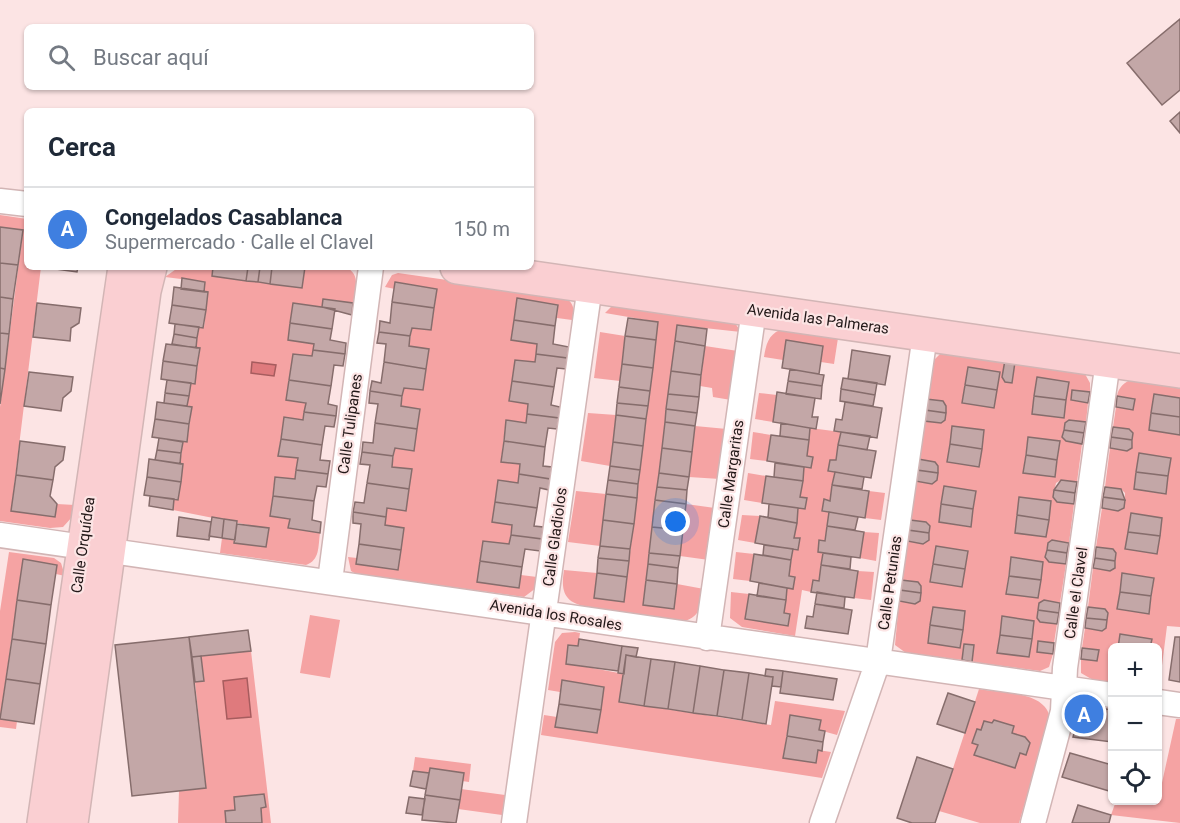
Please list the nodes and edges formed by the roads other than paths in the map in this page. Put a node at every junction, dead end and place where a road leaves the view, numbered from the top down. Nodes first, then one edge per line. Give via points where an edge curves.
1 (0, 201) edge
2 (24, 204) edge
3 (142, 270) edge
4 (371, 270) edge
5 (478, 270) edge
6 (590, 286) junction
7 (754, 310) junction
8 (925, 335) junction
9 (1108, 361) junction
10 (1180, 371) edge
11 (0, 536) edge
12 (96, 549) junction
13 (330, 581) junction
14 (544, 614) junction
15 (707, 638) junction
16 (878, 661) junction
17 (1064, 686) junction
18 (1108, 694) edge
19 (1162, 703) edge
20 (1180, 705) edge
21 (44, 823) edge
22 (70, 823) edge
23 (514, 823) edge
24 (822, 823) edge
25 (1033, 823) edge

1 - 2 street
3 - 12 street, Calle Orquídea
4 - 13 street, Calle Tulipanes
5 - 6 street, Avenida las Palmeras
6 - 7 street, Avenida las Palmeras
6 - 14 street, Calle Gladiolos
7 - 8 street, Avenida las Palmeras
7 - 15 street, Calle Margaritas
8 - 9 street, Avenida las Palmeras
8 - 16 street, Calle Petunias
9 - 10 street, Avenida las Palmeras
9 - 17 street, Calle el Clavel
11 - 12 street, Avenida los Rosales
12 - 13 street, Avenida los Rosales
12 - 21 street, Calle Orquídea
12 - 22 street, Calle Orquídea
13 - 14 street, Avenida los Rosales
14 - 15 street, Avenida los Rosales
14 - 23 street, Calle Gladiolos
15 - 16 street, Avenida los Rosales
16 - 17 street, Avenida los Rosales
16 - 24 street, Calle Petunias
17 - 18 street, Avenida los Rosales
17 - 25 street, Calle el Clavel via 1063,711
19 - 20 street

